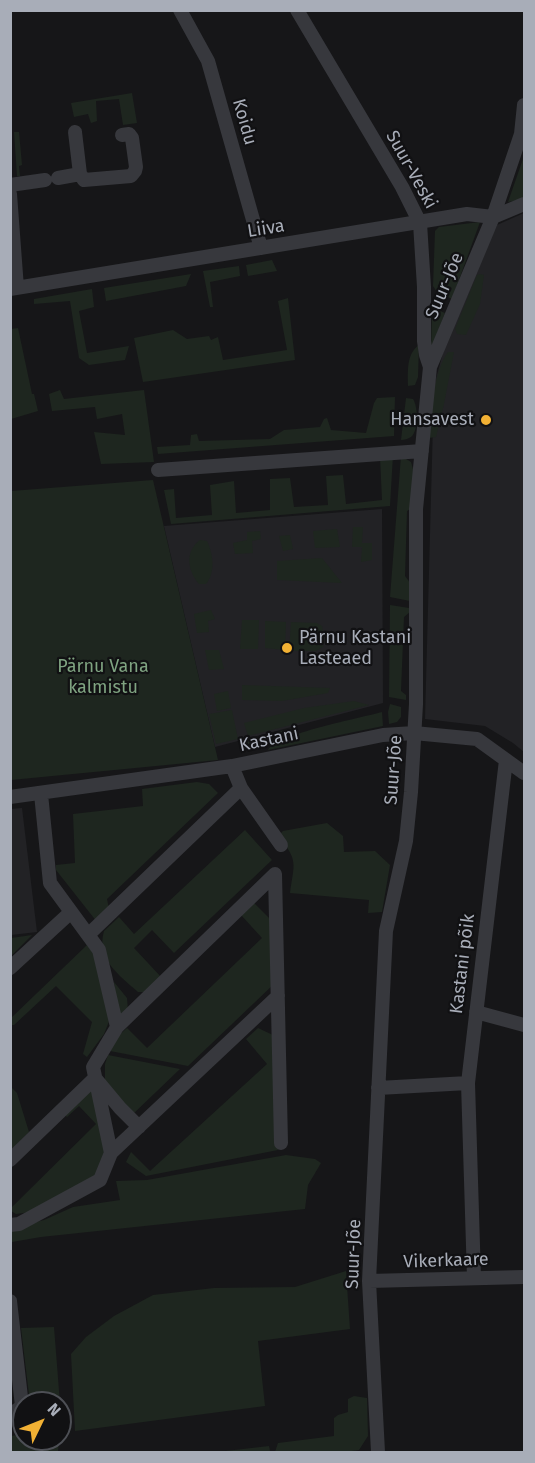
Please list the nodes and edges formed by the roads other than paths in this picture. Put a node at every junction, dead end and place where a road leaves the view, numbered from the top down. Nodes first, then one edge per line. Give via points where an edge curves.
1 (180, 10) edge
2 (297, 10) edge
3 (525, 105) edge
4 (75, 132) dead end
5 (122, 135) dead end
6 (80, 174) junction
7 (10, 185) edge
8 (10, 194) edge
9 (525, 204) edge
10 (493, 217) junction
11 (420, 223) junction
12 (261, 248) junction
13 (14, 288) edge
14 (430, 367) junction
15 (422, 451) junction
16 (158, 470) dead end
17 (414, 733) junction
18 (506, 760) junction
19 (232, 766) junction
20 (525, 773) edge
21 (242, 788) junction
22 (41, 794) junction
23 (10, 797) edge
24 (280, 845) dead end
25 (71, 912) junction
26 (88, 935) junction
27 (10, 968) edge
28 (278, 996) junction
29 (476, 1012) junction
30 (525, 1025) edge
31 (117, 1027) junction
32 (95, 1078) junction
33 (468, 1083) junction
34 (378, 1088) junction
35 (139, 1126) junction
36 (281, 1143) dead end
37 (111, 1153) junction
38 (10, 1160) edge
39 (10, 1225) edge
40 (525, 1277) edge
41 (474, 1278) junction
42 (369, 1281) junction
43 (10, 1301) edge
44 (10, 1412) edge
45 (378, 1452) edge

1 - 12 street, Koidu via 208,61
2 - 11 street, Suur-Veski
3 - 10 street, Suur-Jõe via 521,134
4 - 6 street
5 - 6 street via 132,138 135,171 131,176 84,180
6 - 7 street
8 - 13 street
9 - 10 street, Liiva
10 - 11 street, Liiva via 467,214
10 - 14 street, Suur-Jõe
11 - 12 street, Liiva
11 - 14 street, Suur-Veski via 424,340
12 - 13 street, Liiva
14 - 15 street, Suur-Jõe
15 - 16 street
15 - 17 street, Suur-Jõe via 416,509
17 - 18 street, Kastani via 477,739
17 - 19 street, Kastani via 383,735
17 - 34 street, Suur-Jõe via 406,841 386,932
18 - 20 street, Kastani
18 - 29 street, Kastani põik
19 - 21 street
19 - 22 street, Kastani
21 - 24 street
21 - 26 street
22 - 23 street, Kastani
22 - 25 street via 50,883
25 - 26 street
25 - 27 street
26 - 31 street via 99,950
28 - 31 street via 275,874
28 - 35 street
28 - 36 street
29 - 30 street
29 - 33 street, Kastani põik
31 - 32 street via 93,1067
32 - 35 street
32 - 37 street
32 - 38 street
33 - 34 street
33 - 41 street, Kastani põik
34 - 42 street, Suur-Jõe
35 - 37 street
37 - 39 street via 100,1180 20,1224
40 - 41 street, Vikerkaare
41 - 42 street, Vikerkaare
42 - 45 street, Suur-Jõe
43 - 44 street via 22,1406

